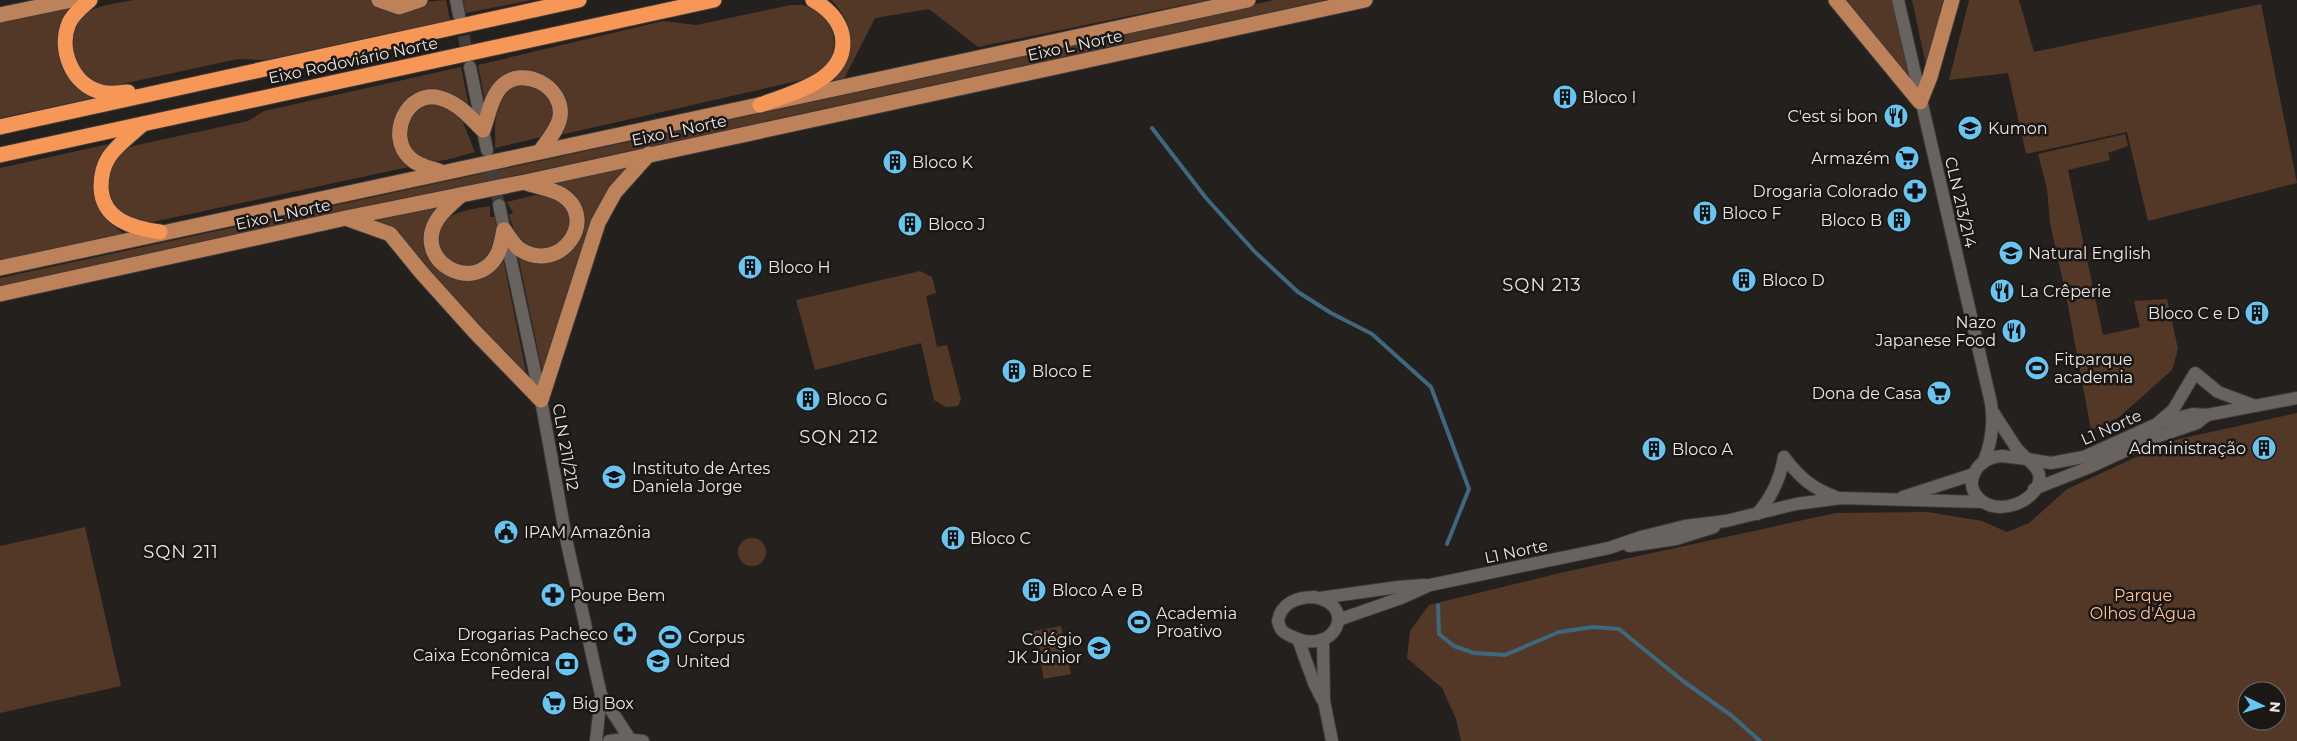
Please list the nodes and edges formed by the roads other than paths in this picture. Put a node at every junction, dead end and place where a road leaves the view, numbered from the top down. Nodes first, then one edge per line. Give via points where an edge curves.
1 (72, 0) edge
2 (90, 0) edge
3 (379, 0) edge
4 (420, 0) edge
5 (456, 0) edge
6 (579, 0) edge
7 (714, 0) edge
8 (813, 0) edge
9 (1248, 0) edge
10 (1365, 0) edge
11 (1836, 0) edge
12 (1898, 0) edge
13 (1952, 0) edge
14 (0, 15) edge
15 (459, 15) tunnel mouth
16 (470, 67) tunnel mouth
17 (194, 84) junction
18 (1920, 102) junction
19 (760, 105) junction
20 (143, 124) junction
21 (0, 127) edge
22 (483, 130) junction
23 (488, 150) tunnel mouth
24 (540, 150) junction
25 (649, 154) junction
26 (0, 156) edge
27 (441, 172) junction
28 (525, 182) junction
29 (462, 194) junction
30 (499, 205) tunnel mouth
31 (346, 218) junction
32 (504, 230) junction
33 (160, 232) junction
34 (0, 268) edge
35 (0, 294) edge
36 (2297, 398) edge
37 (541, 400) junction
38 (2254, 406) junction
39 (1993, 412) junction
40 (2207, 414) junction
41 (2158, 422) junction
42 (2028, 459) junction
43 (1982, 463) junction
44 (1974, 474) junction
45 (2034, 489) junction
46 (1841, 498) junction
47 (1896, 499) junction
48 (1983, 502) junction
49 (1757, 514) junction
50 (1430, 585) junction
51 (1320, 598) junction
52 (1338, 620) junction
53 (1298, 639) junction
54 (1323, 641) junction
55 (601, 695) junction
56 (1324, 701) junction
57 (636, 740) edge
58 (596, 741) edge
59 (609, 741) edge
60 (1332, 741) edge

1 - 14 main road
2 - 17 highway via 70,21 66,34 66,54 72,70 83,82 100,92 120,93
3 - 4 main road via 399,7
5 - 15 street
6 - 17 highway, Eixo Rodoviário Norte
7 - 20 highway, Eixo Rodoviário Norte
8 - 19 highway via 824,6 840,27 843,41 836,64 822,79
9 - 19 main road, Eixo L Norte
10 - 25 main road, Eixo L Norte
11 - 18 main road
12 - 18 street, CLN 213/214
13 - 18 main road
16 - 22 street
17 - 21 highway, Eixo Rodoviário Norte
18 - 39 street, CLN 213/214
19 - 24 main road, Eixo L Norte
20 - 26 highway, Eixo Rodoviário Norte
20 - 33 highway via 109,157 101,177 102,192 106,208 125,224
22 - 23 street
22 - 24 main road via 501,87 520,78 538,80 552,90 561,116 556,129
22 - 27 main road via 458,107 438,97 419,100 405,111 400,130 403,150 417,163
24 - 27 main road, Eixo L Norte
25 - 28 main road, Eixo L Norte
25 - 37 main road via 615,192 598,223
27 - 33 main road, Eixo L Norte
28 - 29 main road, Eixo L Norte
28 - 32 main road via 554,192 569,202 575,214 574,237 563,250 539,256 521,250
29 - 31 main road, Eixo L Norte
29 - 32 main road via 440,217 433,231 433,250 442,265 468,274 485,268 497,256
30 - 32 street, CLN 211/212
31 - 35 main road, Eixo L Norte
31 - 37 main road via 390,234 468,324
32 - 37 street, CLN 211/212
33 - 34 main road, Eixo L Norte
36 - 38 street, L1 Norte
37 - 55 street, CLN 211/212 via 567,543
38 - 40 street, L1 Norte
38 - 41 street via 2218,392 2195,373 2173,410
39 - 42 street, CLN 213/214 via 2012,442
39 - 43 street, CLN 213/214 via 1988,452
40 - 41 street, L1 Norte
40 - 45 street, L1 Norte via 2197,423 2153,438
41 - 42 street, L1 Norte via 2084,457 2051,464
42 - 43 street via 2002,456
42 - 45 street via 2039,474 2039,482
43 - 44 street
44 - 47 street, L1 Norte
44 - 48 street via 1972,490
45 - 48 street via 2014,506 1998,508
46 - 47 street, L1 Norte
46 - 49 street, L1 Norte via 1796,504
46 - 49 street via 1813,488 1784,458 1775,489
47 - 48 street, L1 Norte
49 - 50 street, L1 Norte via 1726,521 1676,540 1609,548
50 - 51 street, L1 Norte via 1398,586
50 - 52 street, L1 Norte
51 - 52 street via 1334,605
51 - 53 street via 1296,600 1288,603 1280,613 1279,627
52 - 54 street via 1331,636
53 - 54 street
53 - 56 street
54 - 56 street
55 - 57 street, CLN 211/212
55 - 58 street, CLN 211/212
56 - 60 street
57 - 59 street

